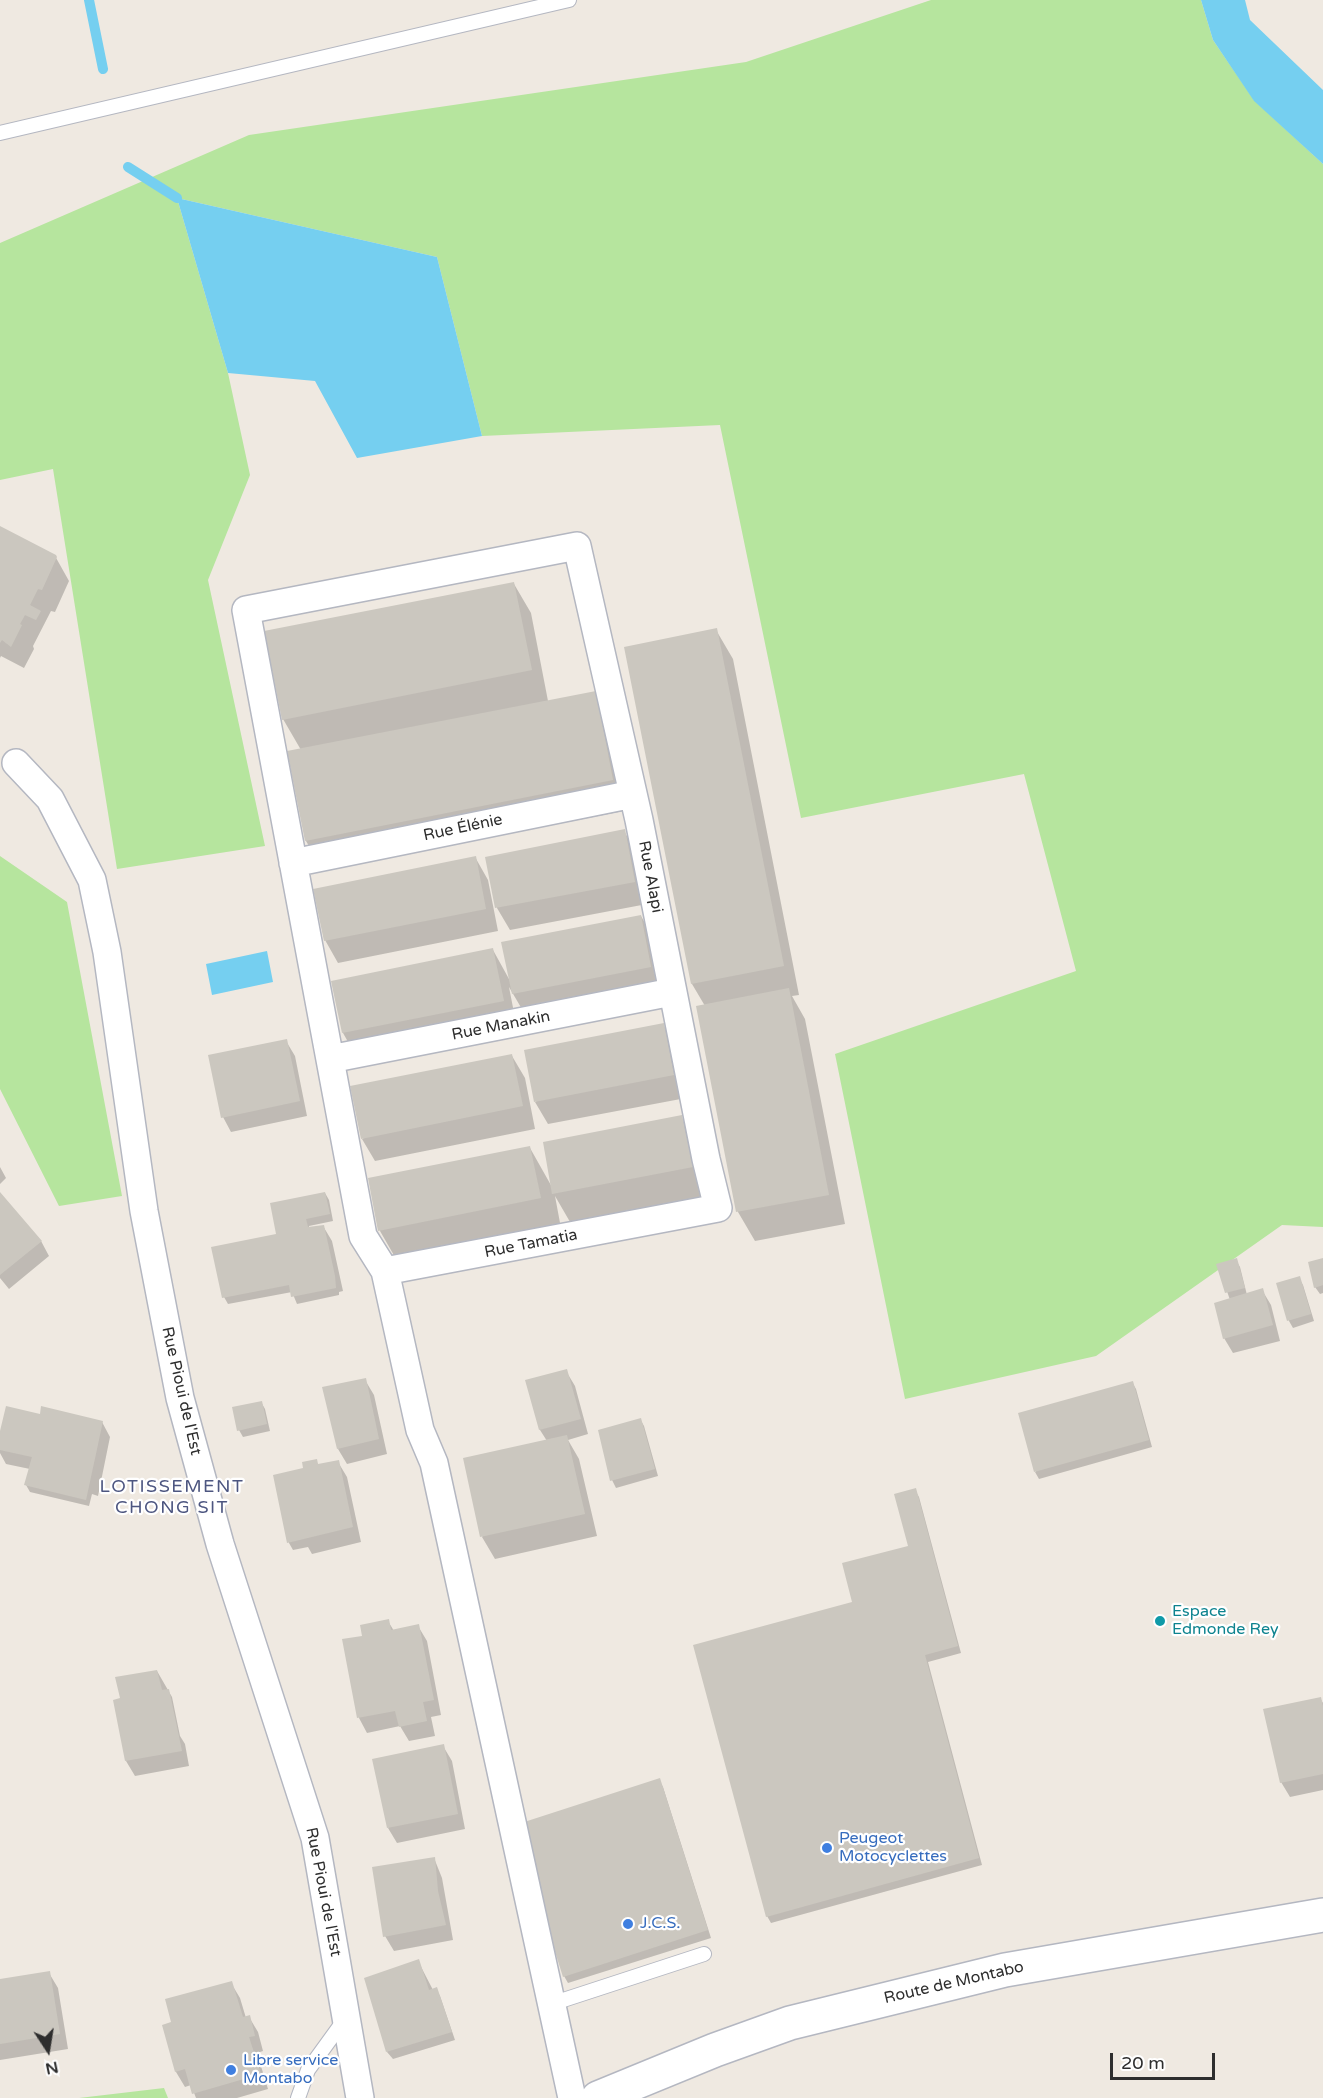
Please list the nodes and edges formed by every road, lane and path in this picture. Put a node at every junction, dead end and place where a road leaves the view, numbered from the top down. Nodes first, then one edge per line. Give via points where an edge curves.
1 (569, 0) edge
2 (0, 133) edge
3 (16, 763) dead end
4 (633, 794) junction
5 (292, 863) junction
6 (672, 992) junction
7 (330, 1059) junction
8 (717, 1208) joint
9 (385, 1271) junction
10 (1323, 1915) edge
11 (704, 1954) dead end
12 (551, 2004) junction
13 (346, 2017) junction
14 (298, 2098) edge
15 (360, 2098) edge
16 (572, 2098) edge
17 (598, 2098) edge

1 - 2 lane
3 - 13 street, Rue Pioui de l'Est via 50,799 92,880 107,952 144,1211 180,1398 220,1544 315,1838
4 - 5 street, Rue Élénie
4 - 5 street, Rue Alapi via 577,546 246,610
4 - 6 street, Rue Alapi
5 - 7 street
6 - 7 street, Rue Manakin
6 - 8 street, Rue Alapi
7 - 9 street via 363,1236
8 - 9 street, Rue Tamatia
9 - 12 street via 420,1430 434,1463
10 - 17 main road, Route de Montabo via 1005,1970 801,2020
11 - 12 lane
12 - 16 street
13 - 14 lane via 308,2070
13 - 15 street, Rue Pioui de l'Est

